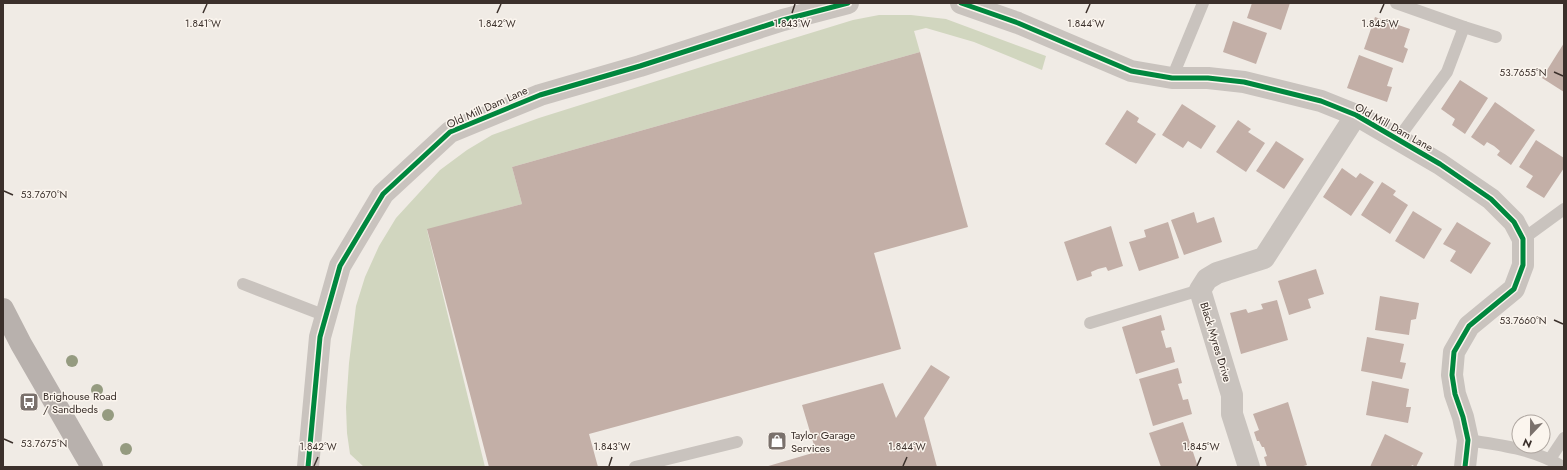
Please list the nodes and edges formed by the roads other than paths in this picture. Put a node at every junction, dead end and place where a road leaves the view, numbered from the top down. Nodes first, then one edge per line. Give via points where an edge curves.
1 (848, 3) edge
2 (961, 3) edge
3 (1203, 3) edge
4 (1396, 3) edge
5 (1464, 27) junction
6 (1496, 37) dead end
7 (1172, 78) junction
8 (1356, 115) junction
9 (1397, 140) junction
10 (1564, 209) edge
11 (1523, 239) junction
12 (243, 284) dead end
13 (1200, 290) junction
14 (3, 309) edge
15 (326, 316) junction
16 (1090, 323) dead end
17 (1564, 438) edge
18 (1468, 440) junction
19 (737, 442) dead end
20 (1550, 459) junction
21 (92, 467) edge
22 (308, 467) edge
23 (635, 467) edge
24 (1249, 467) edge
25 (1465, 467) edge
26 (1562, 467) edge

1 - 15 street, Old Mill Dam Lane via 783,20 640,66 540,94 450,132 383,194 340,266
2 - 7 street, Old Mill Dam Lane via 1018,23 1130,70
3 - 7 lane
4 - 5 lane
5 - 6 lane
5 - 9 lane via 1447,72
7 - 8 street, Old Mill Dam Lane via 1244,82 1321,101
8 - 9 street, Old Mill Dam Lane
8 - 13 street, Black Myres Drive via 1264,258 1217,273 1206,279
9 - 11 street, Old Mill Dam Lane via 1440,164 1491,199 1514,222
10 - 11 lane
11 - 18 street, Old Mill Dam Lane via 1523,265 1514,288 1469,326 1454,352 1452,375 1455,394
12 - 15 lane
13 - 16 lane
13 - 24 street, Black Myres Drive via 1232,395 1232,414
14 - 21 main road
15 - 22 street, Old Mill Dam Lane via 320,338
17 - 20 lane
18 - 20 lane via 1507,446
18 - 25 street, Old Mill Dam Lane
19 - 23 lane
20 - 26 lane

